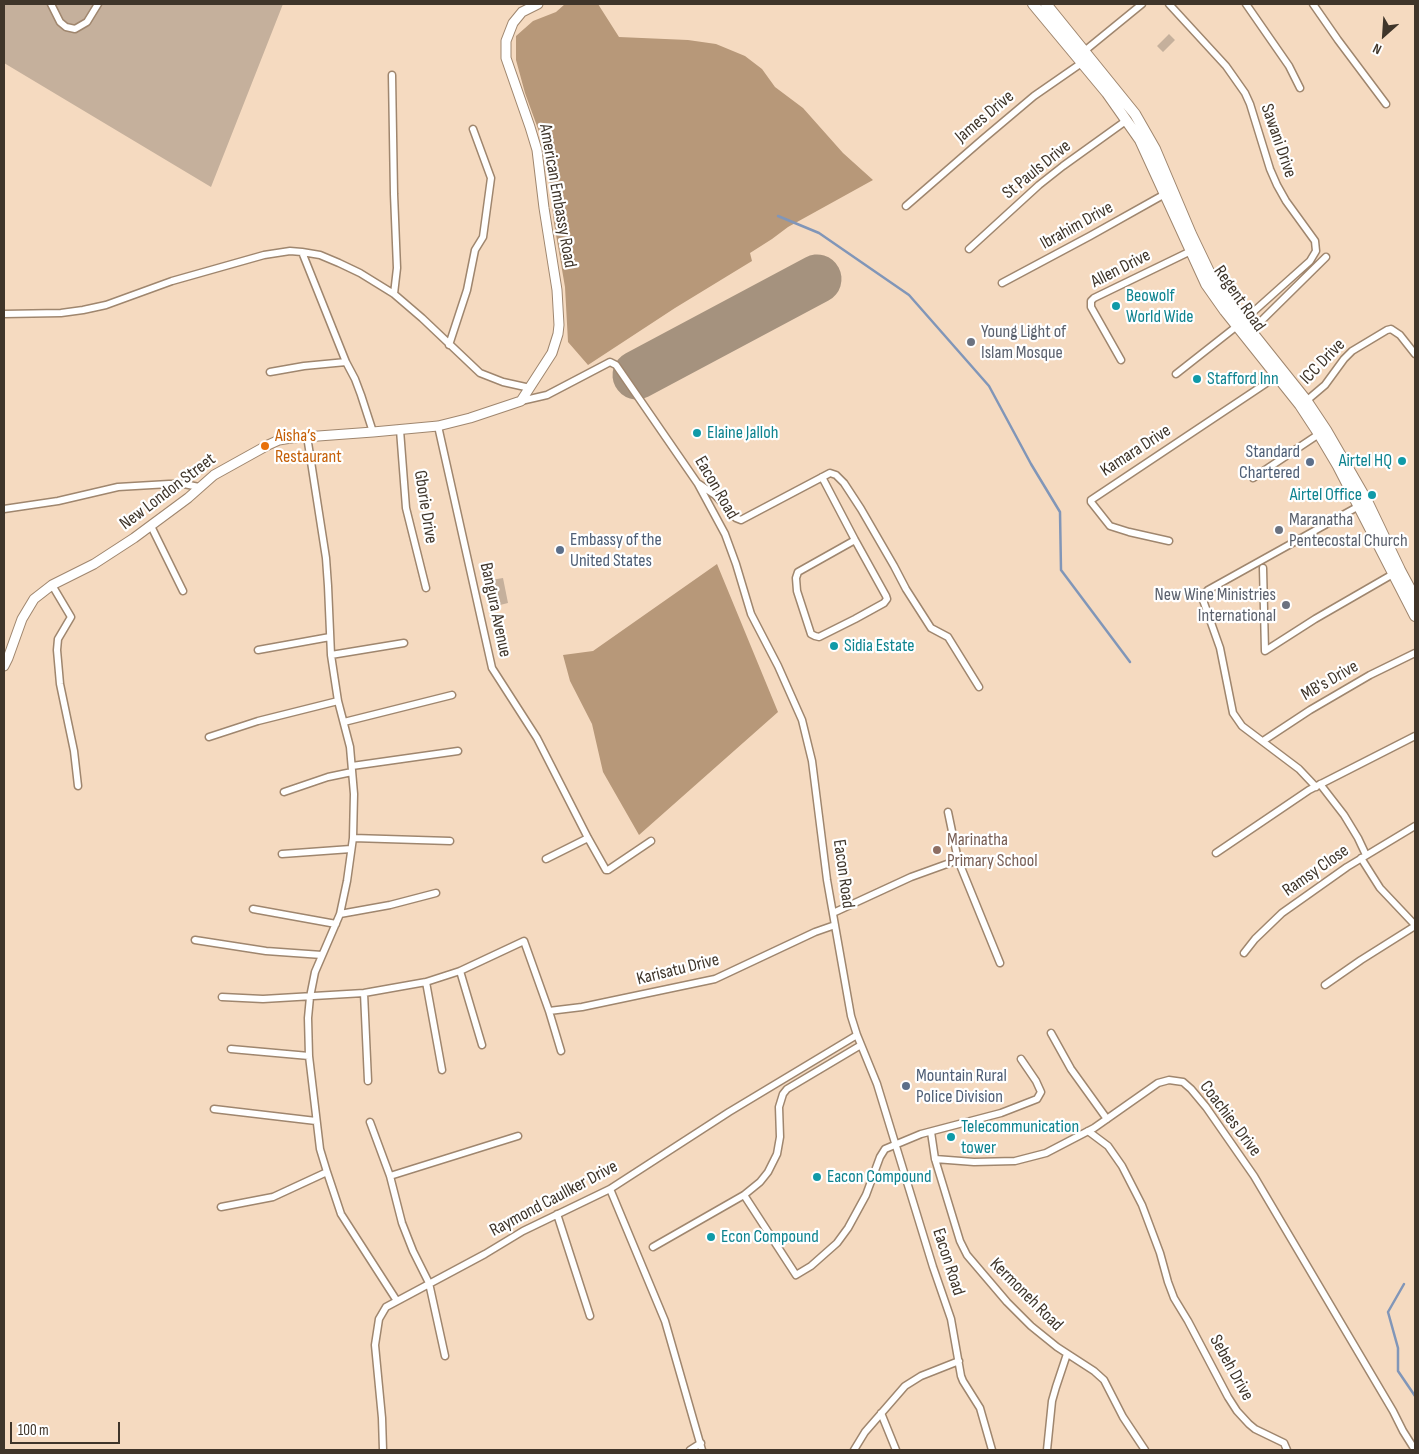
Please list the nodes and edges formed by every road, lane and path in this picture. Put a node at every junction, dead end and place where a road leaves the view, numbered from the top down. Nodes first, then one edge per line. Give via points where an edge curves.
1 (51, 4) edge
2 (98, 4) edge
3 (538, 4) edge
4 (1033, 4) edge
5 (1046, 4) edge
6 (1142, 4) edge
7 (1169, 4) edge
8 (1246, 4) edge
9 (1313, 4) edge
10 (1083, 57) junction
11 (392, 75) dead end
12 (1300, 88) dead end
13 (1386, 104) dead end
14 (1127, 120) junction
15 (473, 129) dead end
16 (1165, 194) junction
17 (906, 206) dead end
18 (969, 249) dead end
19 (1194, 250) junction
20 (302, 252) junction
21 (1326, 257) dead end
22 (1002, 283) dead end
23 (394, 294) junction
24 (4, 314) edge
25 (1240, 324) junction
26 (1251, 331) junction
27 (449, 344) junction
28 (1415, 354) edge
29 (1121, 360) dead end
30 (346, 362) junction
31 (270, 372) dead end
32 (1176, 374) dead end
33 (1276, 376) junction
34 (530, 388) junction
35 (521, 401) junction
36 (1303, 403) junction
37 (438, 426) junction
38 (400, 430) junction
39 (372, 432) junction
40 (1319, 434) junction
41 (307, 436) junction
42 (1342, 464) junction
43 (822, 477) junction
44 (1253, 478) dead end
45 (698, 484) junction
46 (199, 487) junction
47 (1359, 506) junction
48 (4, 509) edge
49 (151, 526) junction
50 (855, 540) junction
51 (1169, 542) dead end
52 (1262, 568) dead end
53 (1393, 574) junction
54 (52, 585) junction
55 (426, 588) dead end
56 (183, 591) dead end
57 (1414, 607) edge
58 (330, 637) junction
59 (404, 643) dead end
60 (258, 650) dead end
61 (1415, 653) edge
62 (331, 655) junction
63 (4, 666) edge
64 (979, 687) dead end
65 (452, 695) dead end
66 (338, 701) junction
67 (344, 722) junction
68 (1415, 736) edge
69 (209, 737) dead end
70 (1263, 741) junction
71 (458, 751) dead end
72 (352, 769) junction
73 (78, 786) dead end
74 (1318, 786) junction
75 (284, 792) dead end
76 (948, 812) dead end
77 (1415, 826) edge
78 (353, 838) junction
79 (588, 838) junction
80 (450, 841) dead end
81 (651, 841) dead end
82 (351, 849) junction
83 (1216, 853) dead end
84 (282, 854) dead end
85 (1364, 857) junction
86 (546, 859) dead end
87 (958, 860) junction
88 (436, 893) dead end
89 (253, 909) dead end
90 (833, 913) junction
91 (340, 914) junction
92 (336, 924) junction
93 (835, 925) junction
94 (1415, 926) edge
95 (195, 940) dead end
96 (1244, 953) dead end
97 (322, 955) junction
98 (1000, 963) dead end
99 (460, 971) junction
100 (426, 982) junction
101 (1325, 985) dead end
102 (364, 993) junction
103 (222, 997) dead end
104 (310, 997) junction
105 (549, 1011) junction
106 (1051, 1033) dead end
107 (857, 1035) junction
108 (861, 1044) junction
109 (482, 1045) dead end
110 (231, 1049) dead end
111 (561, 1051) dead end
112 (309, 1056) junction
113 (1022, 1060) dead end
114 (442, 1070) dead end
115 (368, 1081) dead end
116 (214, 1109) dead end
117 (1107, 1119) junction
118 (316, 1121) junction
119 (370, 1122) dead end
120 (1088, 1131) junction
121 (931, 1132) junction
122 (518, 1136) dead end
123 (896, 1144) junction
124 (935, 1159) junction
125 (327, 1172) junction
126 (390, 1176) junction
127 (610, 1189) junction
128 (744, 1195) junction
129 (221, 1207) dead end
130 (557, 1214) junction
131 (653, 1248) dead end
132 (429, 1283) junction
133 (397, 1301) junction
134 (590, 1316) dead end
135 (1067, 1354) junction
136 (445, 1356) dead end
137 (959, 1361) junction
138 (881, 1413) junction
139 (702, 1447) edge
140 (383, 1450) edge
141 (690, 1450) edge
142 (854, 1450) edge
143 (896, 1450) edge
144 (992, 1450) edge
145 (1047, 1450) edge
146 (1145, 1450) edge
147 (1287, 1450) edge
148 (1415, 1450) edge

1 - 2 street via 60,22 74,29 86,22
3 - 34 street, American Embassy Road via 517,17 509,31 505,49 537,150 559,317 552,353
4 - 10 main road, Regent Road
5 - 10 main road, Regent Road
6 - 10 street, James Drive
7 - 25 street, Sawani Drive via 1226,66 1245,93 1277,185 1315,241 1316,251 1310,261
8 - 12 street via 1289,66
9 - 13 street
10 - 14 main road, Regent Road
10 - 17 street, James Drive via 1028,100
10 - 19 main road, Regent Road via 1135,114 1149,137
11 - 23 street via 397,268
14 - 16 main road, Regent Road via 1148,155
14 - 18 street, St Pauls Drive via 1057,171
15 - 27 street via 490,173 484,237 475,250 467,290
16 - 19 main road, Regent Road
16 - 22 street, Ibrahim Drive
19 - 25 main road, Regent Road via 1206,284
19 - 29 street, Allen Drive via 1091,301 1091,307
20 - 23 street via 339,263
20 - 24 street via 264,255 83,310
20 - 30 street
21 - 26 street
23 - 27 street
25 - 26 main road, Regent Road
25 - 32 street, Sawani Drive
25 - 33 main road, Regent Road
26 - 36 main road, Regent Road
27 - 34 street via 480,373
28 - 36 street, ICC Drive via 1400,335 1392,329 1387,330 1352,351 1325,385
30 - 31 street
30 - 39 street via 362,395
33 - 36 main road, Regent Road
33 - 51 street, Kamara Drive via 1091,500 1110,526
34 - 35 street, American Embassy Road
35 - 37 street, New London Street
35 - 45 street, Eacon Road via 547,395 610,362 616,366
36 - 40 main road, Regent Road
36 - 42 main road, Regent Road
37 - 38 street, New London Street
37 - 79 street, Bangura Avenue via 492,668 537,738
38 - 39 street, New London Street
38 - 55 street, Gborie Drive via 406,508
39 - 41 street, New London Street
40 - 42 main road, Regent Road
40 - 44 street
41 - 46 street, New London Street via 268,445
41 - 58 street via 326,558
42 - 47 main road, Regent Road
42 - 57 main road, Regent Road via 1367,501
43 - 45 street via 741,520
43 - 50 street
43 - 64 street via 830,473 844,483 931,628 948,637
45 - 90 street, Eacon Road via 725,534 751,614 802,720 812,761
46 - 48 street via 184,484 118,487 58,502
46 - 49 street, New London Street
47 - 53 main road, Regent Road
47 - 70 street via 1208,590 1204,596 1220,648 1232,710 1242,726
49 - 54 street, New London Street via 94,564
49 - 56 street
50 - 50 street via 887,600 855,619 815,636 811,634 797,591 798,572
52 - 53 street via 1264,651
53 - 57 main road, Regent Road
54 - 63 street, New London Street via 27,609
54 - 73 street via 71,616 58,639 57,650
58 - 60 street
58 - 62 street
59 - 62 street
61 - 70 street, MB's Drive via 1370,675
62 - 66 street
65 - 67 street
66 - 67 street
66 - 69 street
67 - 72 street
68 - 74 street
70 - 74 street
71 - 72 street
72 - 75 street
72 - 78 street
74 - 83 street
74 - 85 street via 1344,815 1358,838
76 - 87 street
77 - 85 street, Ramsy Close
78 - 80 street
78 - 82 street
79 - 81 street, Bangura Avenue via 606,870
79 - 86 street
82 - 84 street
82 - 91 street
85 - 94 street via 1380,888
85 - 96 street, Ramsy Close via 1282,913
87 - 90 street via 911,877
87 - 98 street
88 - 91 street
89 - 92 street
90 - 93 street, Eacon Road
91 - 92 street
92 - 97 street
93 - 105 street, Karisatu Drive via 715,979
93 - 107 street, Eacon Road
94 - 101 street
95 - 97 street via 266,951
97 - 104 street
99 - 100 street
99 - 105 street via 524,941
99 - 109 street
100 - 102 street
100 - 114 street
102 - 104 street
102 - 115 street
103 - 104 street
104 - 112 street
105 - 111 street
106 - 117 street via 1071,1069
107 - 108 street, Eacon Road
107 - 127 street, Raymond Caullker Drive
108 - 123 street, Eacon Road
108 - 128 street via 783,1094 777,1154 760,1182
110 - 112 street
112 - 118 street
113 - 121 street via 1041,1092 1037,1099 1001,1114
116 - 118 street
117 - 120 street, Coachies Drive
117 - 148 street, Coachies Drive via 1158,1083 1169,1080 1183,1082 1191,1089 1254,1176
118 - 125 street
119 - 126 street
120 - 124 street, Coachies Drive via 1046,1153 1015,1161
120 - 147 street, Sebeh Drive via 1102,1141 1122,1166 1142,1205 1174,1298 1237,1410 1255,1429 1284,1443
121 - 123 street
121 - 124 street, Kermoneh Road
122 - 126 street
123 - 128 street via 882,1152 866,1195 837,1243 796,1276
123 - 137 street, Eacon Road via 951,1319
124 - 135 street, Kermoneh Road via 967,1255 1021,1317
125 - 129 street via 273,1197
125 - 133 street via 341,1214
126 - 132 street via 402,1222
127 - 130 street, Raymond Caullker Drive
127 - 139 street via 664,1321
128 - 131 street
130 - 132 street, Raymond Caullker Drive
130 - 134 street
132 - 133 street, Raymond Caullker Drive
132 - 136 street
133 - 140 street, Raymond Caullker Drive via 386,1307 381,1315 375,1345
135 - 145 street via 1052,1401
135 - 146 street, Kermoneh Road via 1104,1380
137 - 138 street via 905,1386
137 - 144 street, Eacon Road via 963,1381 980,1408
138 - 142 street
138 - 143 street
139 - 141 street

